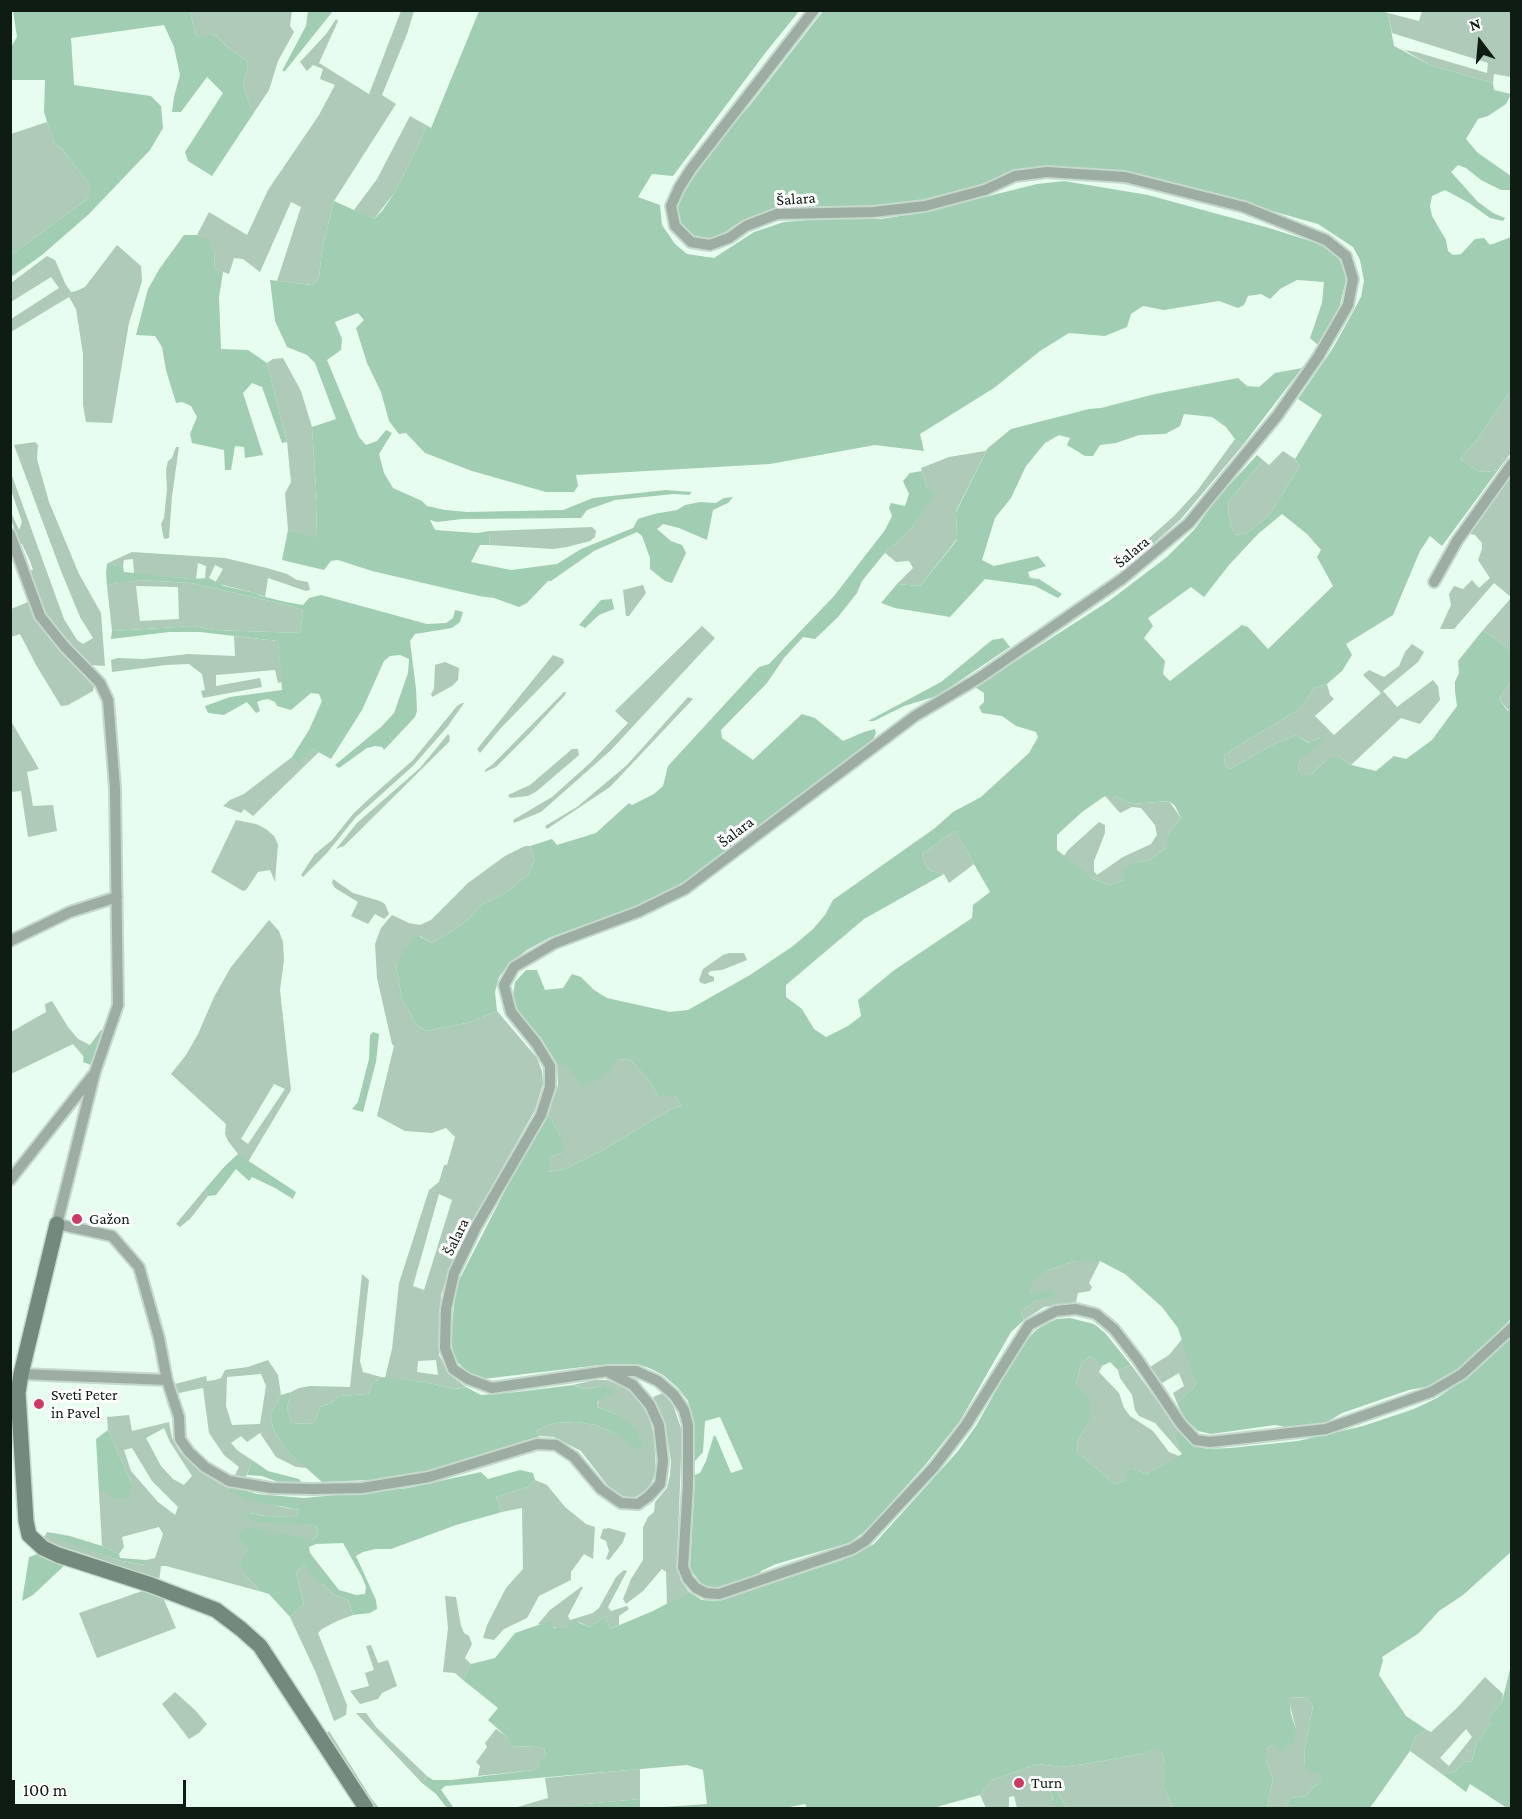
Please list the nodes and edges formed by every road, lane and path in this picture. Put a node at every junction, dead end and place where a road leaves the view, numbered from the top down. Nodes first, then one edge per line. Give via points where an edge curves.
1 (814, 10) edge
2 (1512, 464) edge
3 (10, 534) edge
4 (1434, 582) dead end
5 (117, 897) junction
6 (10, 941) edge
7 (95, 1072) junction
8 (10, 1180) edge
9 (57, 1224) junction
10 (1512, 1328) edge
11 (608, 1371) junction
12 (21, 1374) junction
13 (167, 1380) junction
14 (14, 1391) edge
15 (366, 1809) edge

1 - 11 street, Šalara via 679,188 671,206 675,226 691,242 710,245 777,214 873,212 925,206 985,190 1015,176 1058,173 1125,177 1244,207 1326,240 1346,256 1353,279 1348,305 1277,416 1189,523 1122,579 989,671 915,716 685,890 555,943 514,967 504,986 511,1012 550,1066 550,1087 541,1115 476,1227 454,1274 446,1309 445,1348 453,1369 468,1380 492,1388
2 - 4 street via 1457,541
3 - 5 street via 40,616 100,683 108,700
5 - 6 street via 70,912
5 - 7 street via 118,1005
7 - 8 street
7 - 9 street
9 - 12 street
9 - 13 street via 112,1236 140,1267
10 - 11 street, Šalara via 1462,1374 1431,1392 1326,1429 1210,1442 1196,1440 1181,1424 1114,1329 1096,1314 1076,1309 1056,1311 1029,1325 966,1425 875,1533 852,1549 719,1594 696,1588 683,1567 688,1485 688,1425 684,1410 658,1381 636,1371
11 - 13 street via 633,1385 650,1405 659,1425 663,1461 660,1484 638,1504 621,1503 601,1489 565,1451 537,1444 429,1477 362,1488 271,1488 230,1481 205,1467 180,1439 179,1417
12 - 13 street
12 - 14 street
14 - 15 street via 29,1534 43,1548 58,1555 216,1610 241,1629 260,1646

